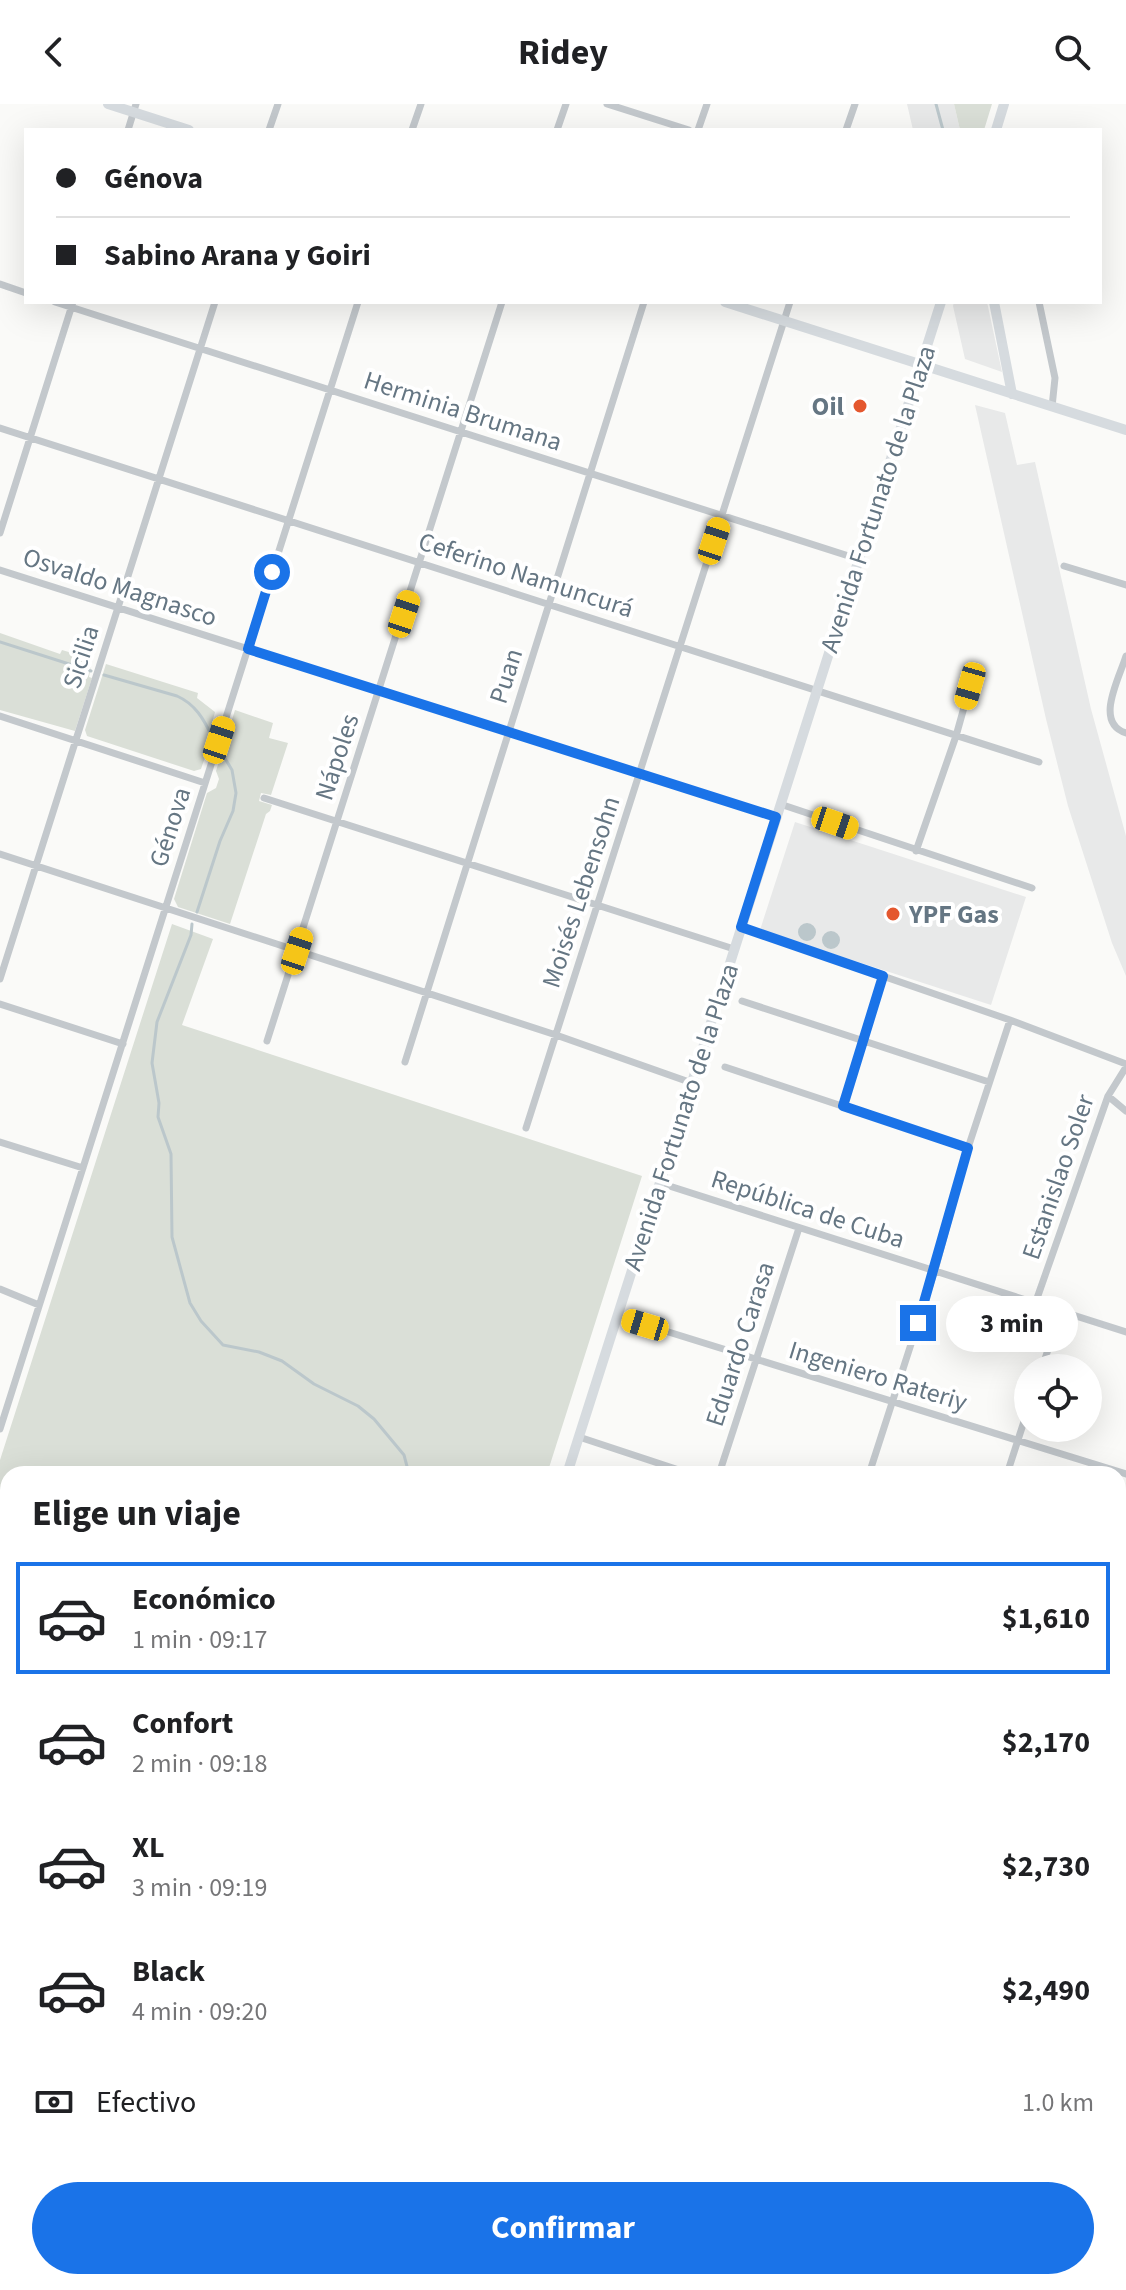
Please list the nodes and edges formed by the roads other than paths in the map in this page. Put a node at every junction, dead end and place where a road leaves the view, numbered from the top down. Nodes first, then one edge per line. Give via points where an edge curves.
1 (108, 104) edge
2 (278, 104) edge
3 (421, 104) edge
4 (566, 104) edge
5 (607, 104) edge
6 (707, 104) edge
7 (855, 104) edge
8 (1004, 104) edge
9 (135, 108) edge
10 (129, 128) edge
11 (184, 128) edge
12 (270, 128) edge
13 (413, 128) edge
14 (558, 128) edge
15 (683, 128) edge
16 (699, 128) edge
17 (847, 128) edge
18 (997, 128) edge
19 (0, 284) edge
20 (24, 292) edge
21 (214, 304) edge
22 (357, 304) edge
23 (501, 304) edge
24 (643, 304) edge
25 (731, 304) edge
26 (789, 304) edge
27 (940, 304) edge
28 (994, 304) edge
29 (1039, 304) edge
30 (72, 305) edge
31 (784, 321) junction
32 (200, 349) junction
33 (921, 365) junction
34 (330, 389) junction
35 (1012, 394) junction
36 (1052, 407) junction
37 (0, 428) edge
38 (1126, 430) edge
39 (462, 431) junction
40 (30, 437) junction
41 (591, 473) junction
42 (159, 479) junction
43 (722, 515) junction
44 (289, 520) junction
45 (0, 533) edge
46 (858, 559) junction
47 (420, 562) junction
48 (1064, 566) dead end
49 (0, 570) edge
50 (1126, 585) edge
51 (551, 604) junction
52 (118, 608) junction
53 (681, 646) junction
54 (248, 649) junction
55 (1126, 656) edge
56 (970, 686) dead end
57 (817, 689) junction
58 (379, 691) junction
59 (0, 716) edge
60 (508, 732) junction
61 (1126, 733) edge
62 (956, 736) junction
63 (76, 741) junction
64 (1039, 762) dead end
65 (640, 774) junction
66 (205, 783) junction
67 (264, 798) dead end
68 (780, 804) junction
69 (776, 817) junction
70 (338, 821) junction
71 (916, 851) junction
72 (0, 854) edge
73 (468, 862) junction
74 (36, 866) junction
75 (1032, 888) dead end
76 (598, 904) junction
77 (166, 908) junction
78 (741, 927) junction
79 (734, 949) junction
80 (297, 951) junction
81 (883, 976) junction
82 (0, 979) edge
83 (426, 993) junction
84 (742, 1001) dead end
85 (0, 1004) edge
86 (1010, 1020) junction
87 (556, 1035) junction
88 (863, 1040) junction
89 (267, 1041) dead end
90 (123, 1044) junction
91 (405, 1062) dead end
92 (1126, 1065) edge
93 (725, 1067) dead end
94 (989, 1082) junction
95 (692, 1083) junction
96 (1108, 1096) junction
97 (843, 1106) junction
98 (1126, 1111) edge
99 (526, 1128) dead end
100 (0, 1142) edge
101 (968, 1148) junction
102 (83, 1168) junction
103 (660, 1183) junction
104 (799, 1228) junction
105 (935, 1270) junction
106 (0, 1289) edge
107 (1035, 1304) junction
108 (39, 1305) junction
109 (1060, 1313) junction
110 (617, 1316) junction
111 (1126, 1332) edge
112 (1047, 1354) edge
113 (755, 1359) junction
114 (892, 1401) junction
115 (0, 1429) edge
116 (579, 1437) junction
117 (1014, 1440) edge
118 (1017, 1442) edge
119 (1020, 1442) edge
120 (570, 1466) edge
121 (667, 1466) edge
122 (722, 1466) edge
123 (872, 1466) edge
124 (1009, 1466) edge
125 (1100, 1466) edge

1 - 9 main road
2 - 12 street
3 - 13 street
4 - 14 street
5 - 15 street
6 - 16 street
7 - 17 street
8 - 18 main road
9 - 10 street
9 - 11 main road
19 - 20 street
21 - 32 street, Sicilia
22 - 34 street, Génova
23 - 39 street, Nápoles
24 - 41 street, Puan
25 - 31 main road
26 - 31 street, Moisés Lebensohn
27 - 33 main road, Avenida Fortunato de la Plaza
28 - 35 main road
29 - 36 street via 1055,378
30 - 32 street, Herminia Brumana
30 - 40 street
31 - 33 main road
31 - 43 street, Moisés Lebensohn
32 - 34 street, Herminia Brumana
32 - 42 street, Sicilia
33 - 35 main road
33 - 46 main road, Avenida Fortunato de la Plaza
34 - 39 street, Herminia Brumana
34 - 44 street, Génova
35 - 36 main road
36 - 38 main road
37 - 40 street, Ceferino Namuncurá
39 - 41 street, Herminia Brumana
39 - 47 street, Nápoles
40 - 42 street, Ceferino Namuncurá
40 - 45 street
41 - 43 street, Herminia Brumana
41 - 51 street, Puan
42 - 44 street, Ceferino Namuncurá
42 - 52 street, Sicilia
43 - 46 street, Herminia Brumana
43 - 53 street, Moisés Lebensohn
44 - 47 street, Ceferino Namuncurá
44 - 54 street, Génova
46 - 57 main road, Avenida Fortunato de la Plaza
47 - 51 street, Ceferino Namuncurá
47 - 58 street, Nápoles
48 - 50 street
49 - 52 street, Osvaldo Magnasco
51 - 53 street, Ceferino Namuncurá
51 - 60 street, Puan
52 - 54 street, Osvaldo Magnasco
52 - 63 street, Sicilia
53 - 57 street, Ceferino Namuncurá
53 - 65 street, Moisés Lebensohn
54 - 58 street, Osvaldo Magnasco
54 - 66 street, Génova
55 - 61 street via 1109,711 1110,723
56 - 62 street
57 - 62 street, Ceferino Namuncurá
57 - 68 main road, Avenida Fortunato de la Plaza
58 - 60 street, Osvaldo Magnasco
58 - 70 street, Nápoles
59 - 63 street
60 - 65 street, Osvaldo Magnasco
60 - 73 street, Puan
62 - 64 street, Ceferino Namuncurá
62 - 71 street
63 - 66 street
63 - 74 street, Sicilia
65 - 69 street, Osvaldo Magnasco
65 - 76 street, Moisés Lebensohn
66 - 77 street, Génova
67 - 70 street
68 - 69 main road, Avenida Fortunato de la Plaza
68 - 71 street
69 - 78 main road, Avenida Fortunato de la Plaza
70 - 73 street
70 - 80 street, Nápoles
71 - 75 street
72 - 74 street
73 - 76 street
73 - 83 street, Puan
74 - 77 street
74 - 82 street, Sicilia
76 - 79 street
76 - 87 street, Moisés Lebensohn
77 - 80 street
77 - 90 street, Génova
78 - 79 main road, Avenida Fortunato de la Plaza
78 - 81 street
79 - 95 main road, Avenida Fortunato de la Plaza
80 - 83 street
80 - 89 street, Nápoles
81 - 86 street
81 - 88 street
83 - 87 street
83 - 91 street, Puan
84 - 88 street
85 - 90 street
86 - 92 street
86 - 94 street
87 - 95 street
87 - 99 street, Moisés Lebensohn
88 - 94 street
88 - 97 street
90 - 102 street, Génova
92 - 96 street, Estanislao Soler
93 - 97 street
94 - 101 street
95 - 103 main road, Avenida Fortunato de la Plaza
96 - 98 street
96 - 107 street, Estanislao Soler
97 - 101 street
100 - 102 street
101 - 105 street
102 - 108 street, Génova
103 - 104 street, República de Cuba
103 - 110 main road, Avenida Fortunato de la Plaza
104 - 105 street, República de Cuba
104 - 113 street, Eduardo Carasa
105 - 107 street, República de Cuba
105 - 114 street
106 - 108 street
107 - 109 street, República de Cuba
108 - 115 street
109 - 111 street, República de Cuba
109 - 112 street
110 - 113 street, Ingeniero Rateriy
110 - 116 main road, Avenida Fortunato de la Plaza
113 - 114 street, Ingeniero Rateriy
113 - 122 street, Eduardo Carasa
114 - 117 street, Ingeniero Rateriy
114 - 123 street
116 - 120 main road, Avenida Fortunato de la Plaza
116 - 121 street
118 - 124 street
119 - 125 street, Ingeniero Rateriy

